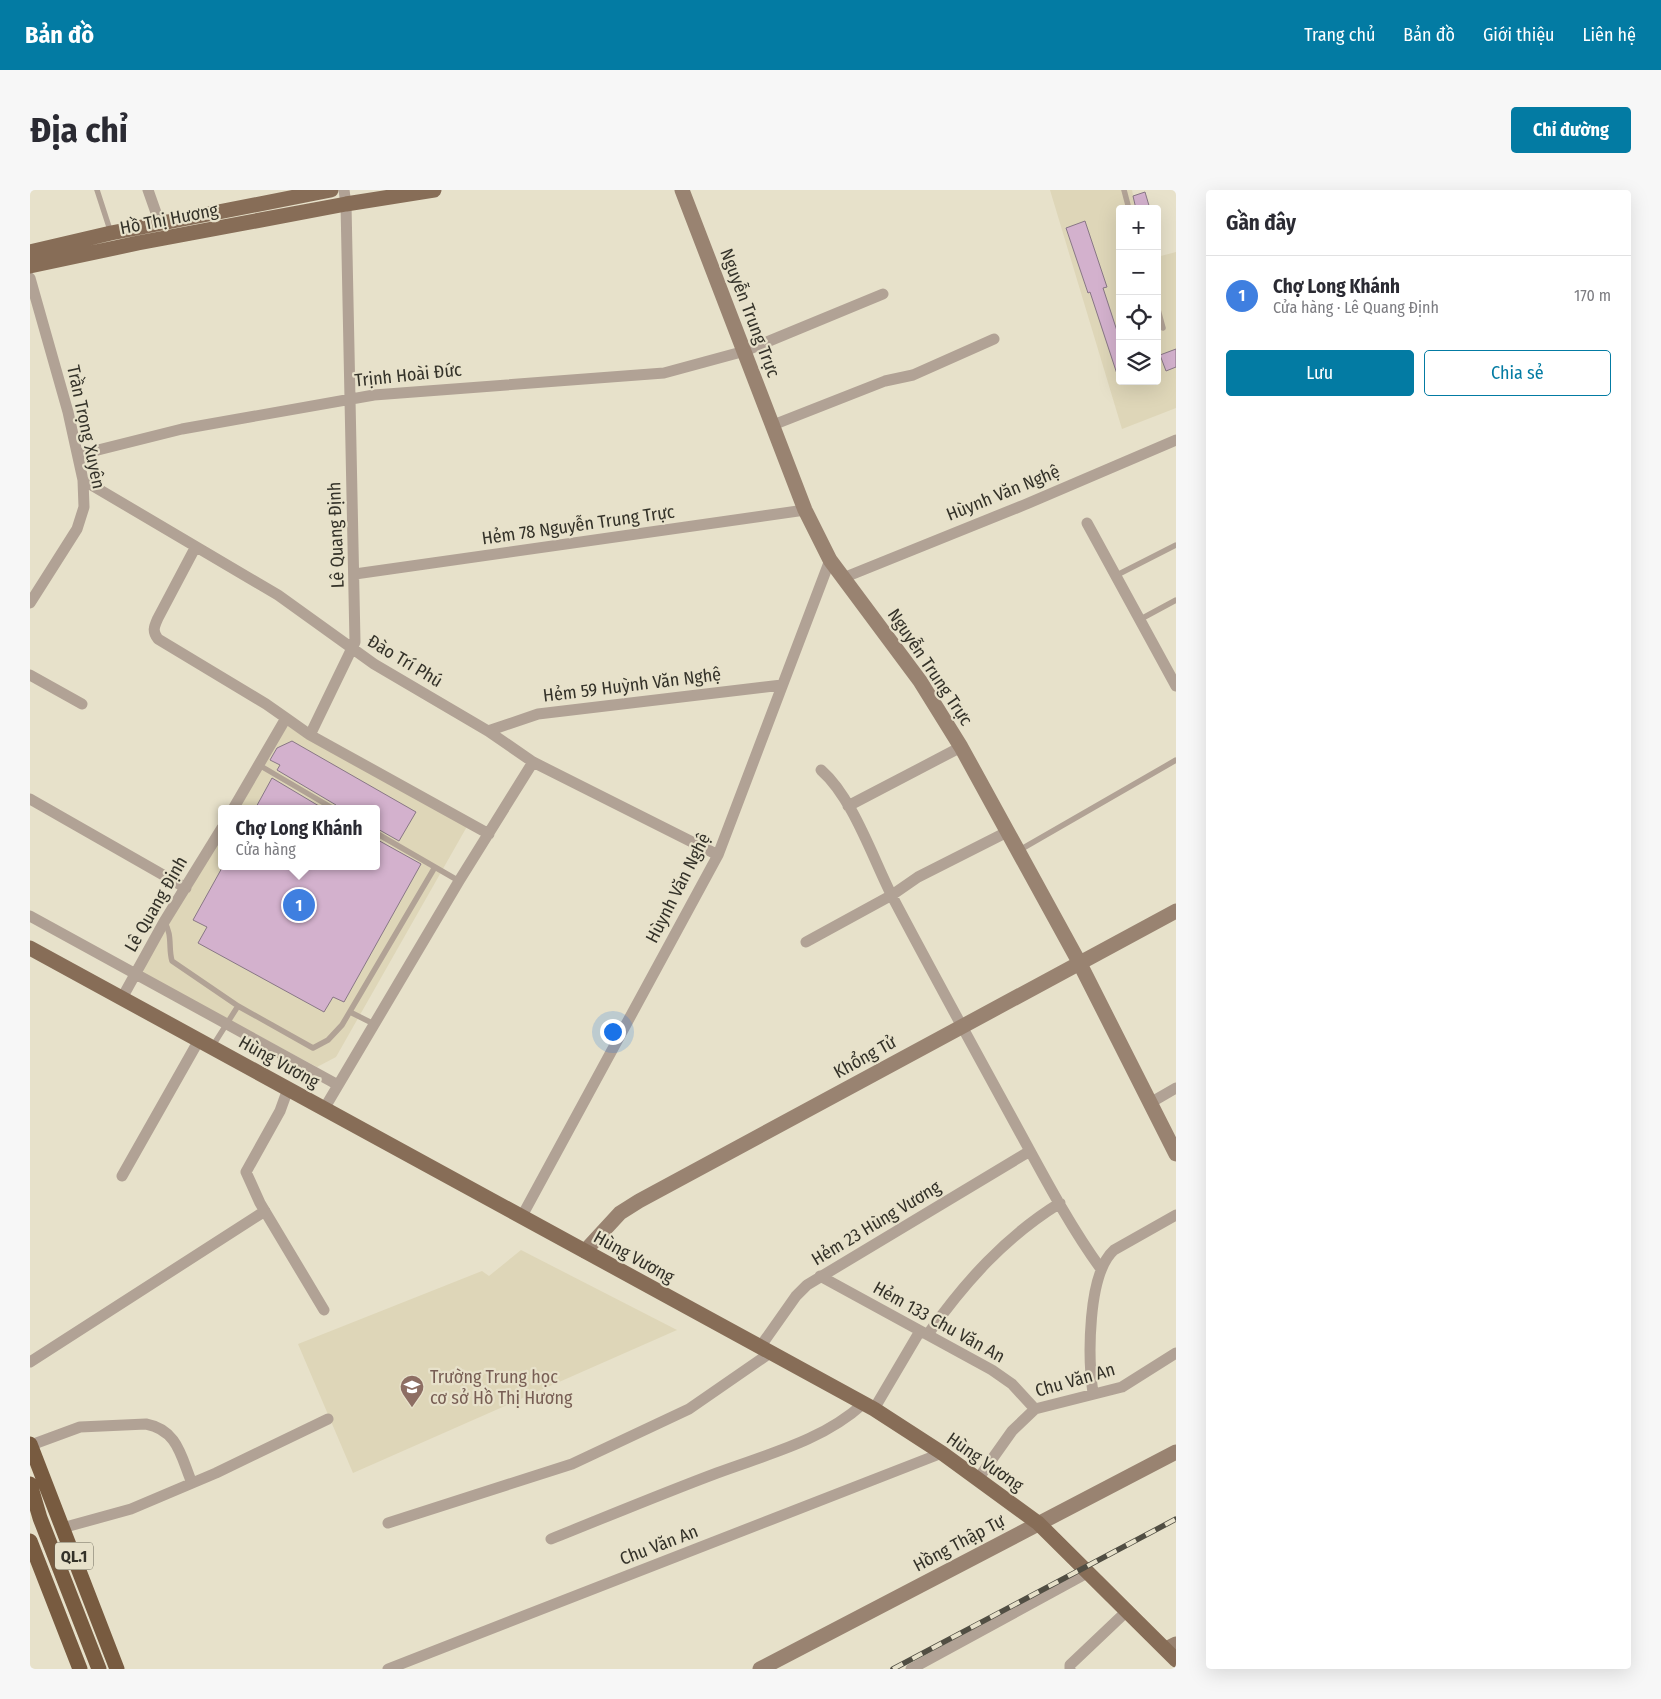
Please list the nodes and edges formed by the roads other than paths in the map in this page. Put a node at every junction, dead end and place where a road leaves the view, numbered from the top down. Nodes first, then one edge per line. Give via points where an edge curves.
1 (96, 190) edge
2 (148, 190) edge
3 (331, 190) edge
4 (434, 190) edge
5 (682, 190) edge
6 (1124, 190) edge
7 (345, 197) edge
8 (1128, 205) edge
9 (160, 224) junction
10 (111, 233) junction
11 (30, 252) edge
12 (30, 266) edge
13 (30, 278) edge
14 (883, 294) dead end
15 (1161, 321) edge
16 (1163, 328) dead end
17 (994, 339) dead end
18 (745, 351) junction
19 (349, 399) junction
20 (773, 425) junction
21 (1176, 440) edge
22 (78, 455) junction
23 (83, 480) junction
24 (805, 510) junction
25 (1087, 523) dead end
26 (1176, 545) edge
27 (195, 548) junction
28 (830, 560) junction
29 (355, 574) junction
30 (1115, 576) junction
31 (843, 578) junction
32 (1176, 600) edge
33 (30, 602) edge
34 (1139, 620) junction
35 (353, 650) junction
36 (30, 675) edge
37 (782, 684) junction
38 (1176, 686) edge
39 (82, 704) dead end
40 (286, 718) junction
41 (488, 730) junction
42 (310, 735) junction
43 (961, 747) junction
44 (1176, 760) edge
45 (533, 762) junction
46 (259, 765) junction
47 (821, 770) dead end
48 (30, 799) edge
49 (235, 805) edge
50 (327, 805) edge
51 (848, 806) junction
52 (1007, 832) junction
53 (489, 834) junction
54 (218, 835) edge
55 (380, 835) edge
56 (1018, 850) junction
57 (718, 855) junction
58 (435, 867) junction
59 (459, 881) junction
60 (186, 888) junction
61 (892, 896) junction
62 (1176, 911) edge
63 (30, 916) edge
64 (164, 922) junction
65 (806, 942) dead end
66 (30, 948) edge
67 (1079, 962) junction
68 (137, 973) junction
69 (122, 998) junction
70 (238, 1006) junction
71 (350, 1012) junction
72 (227, 1023) junction
73 (374, 1024) junction
74 (962, 1026) junction
75 (206, 1044) junction
76 (338, 1085) junction
77 (1176, 1088) edge
78 (288, 1089) junction
79 (1150, 1103) junction
80 (324, 1108) junction
81 (1030, 1151) junction
82 (1176, 1154) edge
83 (122, 1176) dead end
84 (1060, 1203) junction
85 (265, 1211) junction
86 (1176, 1215) edge
87 (522, 1216) junction
88 (585, 1251) junction
89 (1101, 1269) junction
90 (820, 1276) junction
91 (324, 1310) dead end
92 (924, 1333) junction
93 (765, 1350) junction
94 (1176, 1353) edge
95 (30, 1362) edge
96 (1093, 1393) junction
97 (869, 1406) junction
98 (1035, 1408) junction
99 (328, 1419) dead end
100 (30, 1444) edge
101 (1176, 1452) edge
102 (942, 1453) junction
103 (978, 1479) junction
104 (192, 1483) junction
105 (30, 1484) edge
106 (30, 1497) edge
107 (40, 1518) junction
108 (388, 1523) dead end
109 (1038, 1523) junction
110 (62, 1528) junction
111 (551, 1538) dead end
112 (31, 1545) edge
113 (1089, 1572) junction
114 (1128, 1610) junction
115 (1173, 1651) edge
116 (80, 1669) edge
117 (99, 1669) edge
118 (117, 1669) edge
119 (388, 1669) edge
120 (760, 1669) edge
121 (911, 1669) edge
122 (1070, 1669) edge

1 - 10 lane
2 - 9 street
3 - 9 main road, Hồ Thị Hương
4 - 7 main road, Hồ Thị Hương
5 - 18 street, Nguyễn Trung Trực
6 - 8 lane
7 - 12 main road, Hồ Thị Hương
7 - 19 street, Lê Quang Định
9 - 10 main road, Hồ Thị Hương
10 - 11 main road, Hồ Thị Hương
13 - 22 street, Trần Trọng Xuyên
14 - 18 street, Trịnh Hoài Đức
15 - 16 lane
17 - 20 street via 912,375 885,380
18 - 19 street, Trịnh Hoài Đức via 648,376 454,388
18 - 20 street, Nguyễn Trung Trực
19 - 22 street, Trịnh Hoài Đức via 182,429
19 - 29 street, Lê Quang Định
20 - 24 street, Nguyễn Trung Trực
21 - 31 street, Hùynh Văn Nghệ
22 - 23 street, Trần Trọng Xuyên
23 - 27 street, Đào Trí Phú
23 - 33 street, Trần Trọng Xuyên via 82,516
24 - 28 street, Nguyễn Trung Trực
24 - 29 street, Hẻm 78 Nguyễn Trung Trực
25 - 30 street
26 - 30 lane
27 - 35 street, Đào Trí Phú via 301,610
27 - 40 street via 153,628 154,634
28 - 31 street, Nguyễn Trung Trực
28 - 37 street, Hùynh Văn Nghệ
29 - 35 street, Lê Quang Định via 356,634
30 - 34 street
31 - 43 street, Nguyễn Trung Trực via 920,681
32 - 34 lane
34 - 38 street
35 - 41 street, Đào Trí Phú
35 - 42 street, Lê Quang Định
36 - 39 street
37 - 41 street, Hẻm 59 Huỳnh Văn Nghệ via 538,714
37 - 57 street, Hùynh Văn Nghệ
40 - 42 street
40 - 46 street
41 - 45 street, Đào Trí Phú
42 - 53 street
43 - 51 street
43 - 52 street, Nguyễn Trung Trực
44 - 56 lane
45 - 53 street
45 - 57 street, Đào Trí Phú
46 - 49 street
46 - 50 lane
47 - 51 street via 832,780
48 - 60 street
51 - 61 street
52 - 56 street, Nguyễn Trung Trực
52 - 61 street via 918,878
53 - 59 street
54 - 60 street, Lê Quang Định
55 - 58 lane
56 - 67 street, Nguyễn Trung Trực
57 - 87 street, Hùynh Văn Nghệ
58 - 59 lane
58 - 71 lane
59 - 73 street
60 - 64 street, Lê Quang Định
61 - 65 street
61 - 74 street
62 - 67 street, Khổng Tử
63 - 68 street
64 - 68 street, Lê Quang Định
64 - 70 lane via 170,933 168,950 172,961
66 - 69 main road, Hùng Vương
67 - 74 street, Khổng Tử
67 - 79 street, Nguyễn Trung Trực
68 - 69 street, Lê Quang Định
68 - 72 street
69 - 75 main road, Hùng Vương
70 - 71 lane via 313,1048 328,1040
70 - 72 lane
71 - 73 lane
72 - 75 lane
72 - 76 street
73 - 76 street
74 - 81 street
74 - 88 street, Khổng Tử via 639,1201 620,1213
75 - 78 main road, Hùng Vương
75 - 83 street
76 - 80 street
77 - 79 street
78 - 80 main road, Hùng Vương
78 - 85 street via 280,1111 246,1172
79 - 82 street, Nguyễn Trung Trực
80 - 87 main road, Hùng Vương
81 - 84 street
81 - 90 street, Hẻm 23 Hùng Vương
84 - 89 street
84 - 92 street via 1014,1235 990,1257
85 - 91 street
85 - 95 street
86 - 89 street via 1114,1250
87 - 88 main road, Hùng Vương
88 - 93 main road, Hùng Vương
89 - 96 street via 1089,1337
90 - 92 street, Hẻm 133 Chu Văn An
90 - 93 street, Hẻm 23 Hùng Vương via 796,1296
92 - 97 street
92 - 98 street, Hẻm 133 Chu Văn An via 1004,1378
93 - 97 main road, Hùng Vương
93 - 108 street via 689,1408 572,1464
94 - 96 street, Chu Văn An via 1122,1387
96 - 98 street, Chu Văn An
97 - 102 main road, Hùng Vương
97 - 111 street via 802,1442
98 - 103 street, Chu Văn An via 1012,1432
99 - 104 street
100 - 104 street via 80,1427 155,1426 171,1436
100 - 110 highway, QL.1
101 - 109 street, Hồng Thập Tự
102 - 103 main road, Hùng Vương
102 - 119 street, Chu Văn An
103 - 109 main road, Hùng Vương
104 - 110 street via 131,1509
105 - 107 highway, QL.1
106 - 107 highway, QL.1
107 - 117 highway, QL.1
109 - 113 main road, Hùng Vương
109 - 120 street, Hồng Thập Tự
110 - 118 highway, QL.1
112 - 116 highway, QL.1
113 - 114 main road, Hùng Vương
113 - 121 street
114 - 115 main road, Hùng Vương
114 - 122 street via 1070,1664

